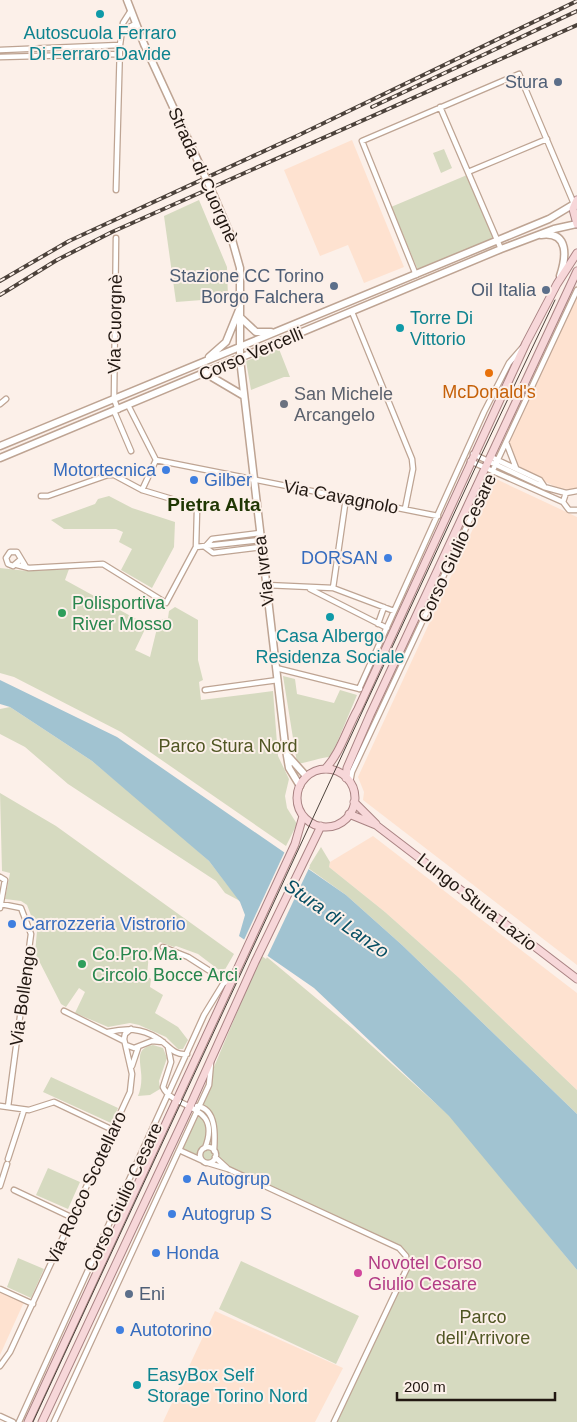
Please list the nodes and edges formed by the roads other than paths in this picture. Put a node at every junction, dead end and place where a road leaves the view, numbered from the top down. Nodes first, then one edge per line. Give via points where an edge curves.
1 (127, 0) edge
2 (130, 12) junction
3 (135, 24) junction
4 (121, 32) junction
5 (120, 45) junction
6 (0, 50) edge
7 (120, 54) junction
8 (0, 57) edge
9 (440, 107) junction
10 (547, 139) junction
11 (468, 172) junction
12 (116, 190) dead end
13 (576, 202) edge
14 (577, 224) edge
15 (535, 236) junction
16 (116, 238) dead end
17 (497, 240) junction
18 (501, 249) junction
19 (577, 253) edge
20 (577, 271) edge
21 (416, 275) junction
22 (557, 284) junction
23 (577, 290) edge
24 (241, 307) junction
25 (352, 312) junction
26 (562, 313) junction
27 (241, 318) junction
28 (277, 332) junction
29 (526, 343) junction
30 (240, 347) junction
31 (240, 359) junction
32 (201, 364) junction
33 (205, 373) junction
34 (244, 396) junction
35 (6, 399) dead end
36 (114, 399) junction
37 (0, 404) edge
38 (128, 405) junction
39 (116, 410) junction
40 (506, 442) junction
41 (0, 446) edge
42 (131, 451) dead end
43 (467, 452) junction
44 (0, 458) edge
45 (464, 458) junction
46 (473, 458) junction
47 (156, 460) junction
48 (492, 464) junction
49 (516, 468) junction
50 (254, 480) junction
51 (544, 488) junction
52 (142, 490) junction
53 (577, 491) edge
54 (566, 493) junction
55 (41, 496) dead end
56 (346, 498) junction
57 (563, 502) junction
58 (405, 509) junction
59 (577, 510) edge
60 (438, 516) junction
61 (260, 540) junction
62 (196, 546) junction
63 (205, 547) junction
64 (7, 562) junction
65 (19, 562) junction
66 (0, 563) edge
67 (413, 580) junction
68 (266, 585) junction
69 (309, 588) junction
70 (333, 588) junction
71 (384, 607) junction
72 (394, 611) junction
73 (378, 624) junction
74 (387, 628) junction
75 (276, 668) junction
76 (278, 680) junction
77 (359, 689) junction
78 (205, 690) dead end
79 (366, 692) junction
80 (287, 753) junction
81 (325, 769) junction
82 (306, 776) junction
83 (348, 780) junction
84 (300, 786) junction
85 (354, 802) junction
86 (349, 814) junction
87 (303, 816) junction
88 (376, 824) junction
89 (321, 826) junction
90 (0, 877) edge
91 (1, 904) edge
92 (0, 908) edge
93 (163, 947) dead end
94 (577, 979) edge
95 (228, 983) junction
96 (64, 1012) dead end
97 (131, 1029) junction
98 (108, 1032) junction
99 (140, 1032) junction
100 (125, 1042) junction
101 (166, 1045) junction
102 (139, 1046) junction
103 (187, 1054) junction
104 (210, 1059) junction
105 (132, 1070) junction
106 (173, 1097) junction
107 (0, 1106) edge
108 (190, 1106) junction
109 (8, 1107) junction
110 (198, 1109) junction
111 (24, 1110) junction
112 (113, 1130) junction
113 (205, 1148) junction
114 (179, 1150) junction
115 (214, 1151) junction
116 (215, 1157) junction
117 (8, 1159) dead end
118 (201, 1160) junction
119 (208, 1163) junction
120 (7, 1164) dead end
121 (228, 1168) junction
122 (0, 1186) edge
123 (14, 1190) dead end
124 (73, 1218) junction
125 (0, 1289) edge
126 (33, 1304) junction
127 (0, 1366) edge
128 (37, 1402) junction
129 (22, 1414) junction
130 (0, 1416) edge
131 (13, 1422) edge
132 (19, 1422) edge
133 (28, 1422) edge
134 (42, 1422) edge
135 (54, 1422) edge
136 (334, 1422) edge

1 - 2 main road, Strada di Cuorgnè
2 - 3 main road, Strada di Cuorgnè
2 - 4 street
3 - 4 street
3 - 24 main road, Strada di Cuorgnè, bridge via 237,254
4 - 5 street
5 - 6 street
5 - 7 street
7 - 8 street
7 - 12 street
9 - 10 street via 520,74
9 - 11 street
9 - 21 street via 362,141
10 - 11 street
10 - 13 street
11 - 17 street
13 - 14 main road via 573,214
13 - 17 main road, Corso Vercelli via 557,216
14 - 15 main road, Corso Vercelli
15 - 18 main road, Corso Vercelli
15 - 22 main road via 552,236 565,248
16 - 36 street, Via Cuorgnè
17 - 18 street
17 - 21 main road, Corso Vercelli
18 - 25 main road, Corso Vercelli
19 - 22 main road, Corso Giulio Cesare
20 - 26 main road, Corso Giulio Cesare
21 - 28 main road, Corso Vercelli
22 - 29 main road, Corso Giulio Cesare
23 - 26 street, Corso Giulio Cesare
24 - 27 main road, Strada di Cuorgnè
24 - 32 main road via 226,342
25 - 31 main road, Corso Vercelli
25 - 58 street via 412,459 413,470
26 - 40 street, Corso Giulio Cesare
26 - 48 main road, Corso Giulio Cesare
27 - 28 main road via 256,332
27 - 30 main road, Strada di Cuorgnè
28 - 30 main road, Corso Vercelli
29 - 43 street, Corso Giulio Cesare via 509,363
29 - 46 main road, Corso Giulio Cesare
30 - 31 main road, Strada di Cuorgnè
30 - 32 main road, Corso Vercelli
31 - 33 main road, Corso Vercelli
31 - 34 main road, Via Ivrea
32 - 36 main road, Corso Vercelli
33 - 34 main road
33 - 38 main road, Corso Vercelli
34 - 50 main road, Via Ivrea
35 - 37 street
36 - 39 street, Via Cuorgnè
36 - 41 main road, Corso Vercelli
38 - 39 main road, Corso Vercelli
38 - 47 street
39 - 42 street, Via Cuorgnè
39 - 44 main road, Corso Vercelli
40 - 48 street, Corso Giulio Cesare
40 - 49 street
43 - 45 street, Corso Giulio Cesare
43 - 46 street
45 - 46 street
45 - 60 street, Corso Giulio Cesare
46 - 48 street
46 - 67 main road, Corso Giulio Cesare
47 - 50 street, Via Cavagnolo
47 - 52 street
48 - 49 street
48 - 51 street
48 - 57 street
48 - 83 main road, Corso Giulio Cesare via 370,715 347,768
49 - 51 street via 540,480
50 - 56 street, Via Cavagnolo
50 - 61 main road, Via Ivrea
51 - 54 street
52 - 55 street via 111,474
52 - 62 street via 197,508
53 - 54 street
54 - 57 street
56 - 58 street, Via Cavagnolo
56 - 70 street
57 - 59 street via 569,510
58 - 60 street, Via Cavagnolo
60 - 67 street, Corso Giulio Cesare
61 - 63 street via 212,539
61 - 63 street via 213,553
61 - 68 main road, Via Ivrea
62 - 63 street
62 - 65 street via 166,603 103,564 26,567
64 - 65 street via 10,565
64 - 65 street via 7,556 12,552 18,554
64 - 66 street
67 - 72 street, Corso Giulio Cesare
67 - 79 main road, Corso Giulio Cesare
68 - 69 street
68 - 75 main road, Via Ivrea
69 - 70 street
69 - 73 street
70 - 71 street
71 - 72 street
71 - 73 street
72 - 74 street, Corso Giulio Cesare
73 - 74 street
74 - 77 street, Corso Giulio Cesare
75 - 76 main road, Via Ivrea
75 - 77 street
76 - 78 street
76 - 80 main road, Via Ivrea
77 - 79 street
79 - 81 main road, Corso Giulio Cesare via 333,760
80 - 82 main road
80 - 84 main road, Via Ivrea via 289,768
81 - 82 main road
81 - 83 main road via 338,772
82 - 84 main road
83 - 85 main road
84 - 87 main road via 297,801
85 - 86 main road
85 - 88 main road, Lungo Stura Lazio
86 - 88 main road, Lungo Stura Lazio
86 - 89 main road via 337,824
87 - 89 main road
87 - 95 main road, Corso Giulio Cesare via 295,844 234,977
88 - 94 main road, Lungo Stura Lazio
89 - 104 main road, Corso Giulio Cesare
90 - 91 street via 5,880
91 - 92 street
91 - 109 street, Via Bollengo via 21,908 31,934
93 - 95 street via 188,957
95 - 103 street, Corso Giulio Cesare via 206,1012
95 - 106 main road, Corso Giulio Cesare
96 - 98 street
97 - 98 street
97 - 99 street
97 - 100 street via 125,1034
98 - 100 street
99 - 101 street via 151,1034
99 - 102 street via 143,1039
100 - 102 street via 131,1048
100 - 105 street, Via Rocco Scotellaro
101 - 102 street via 152,1041
101 - 103 street via 176,1054
101 - 106 street via 171,1062 163,1087
102 - 105 street, Via Rocco Scotellaro
103 - 106 street, Corso Giulio Cesare
104 - 108 main road, Corso Giulio Cesare
104 - 110 street, Corso Giulio Cesare via 209,1085
105 - 112 street, Via Rocco Scotellaro via 130,1092
106 - 108 street
106 - 128 main road, Corso Giulio Cesare
106 - 129 street, Corso Giulio Cesare
107 - 109 street
108 - 110 street
108 - 134 main road, Corso Giulio Cesare
109 - 111 street
110 - 113 street via 207,1124
110 - 114 street, Corso Giulio Cesare
110 - 115 street via 207,1111 213,1122
111 - 112 street via 54,1102
111 - 117 street
112 - 124 street, Via Rocco Scotellaro
113 - 115 street
113 - 118 street via 200,1154
114 - 118 street, Corso Giulio Cesare
114 - 135 street, Corso Giulio Cesare
115 - 116 street
116 - 119 street
116 - 121 street
118 - 119 street
119 - 121 street
120 - 122 street
121 - 136 street via 399,1248 406,1256 407,1268
123 - 124 street
124 - 126 street, Via Rocco Scotellaro
125 - 126 street
126 - 127 street, Via Rocco Scotellaro
128 - 129 street, Corso Giulio Cesare
128 - 133 main road, Corso Giulio Cesare
129 - 132 street, Corso Giulio Cesare
130 - 131 street

